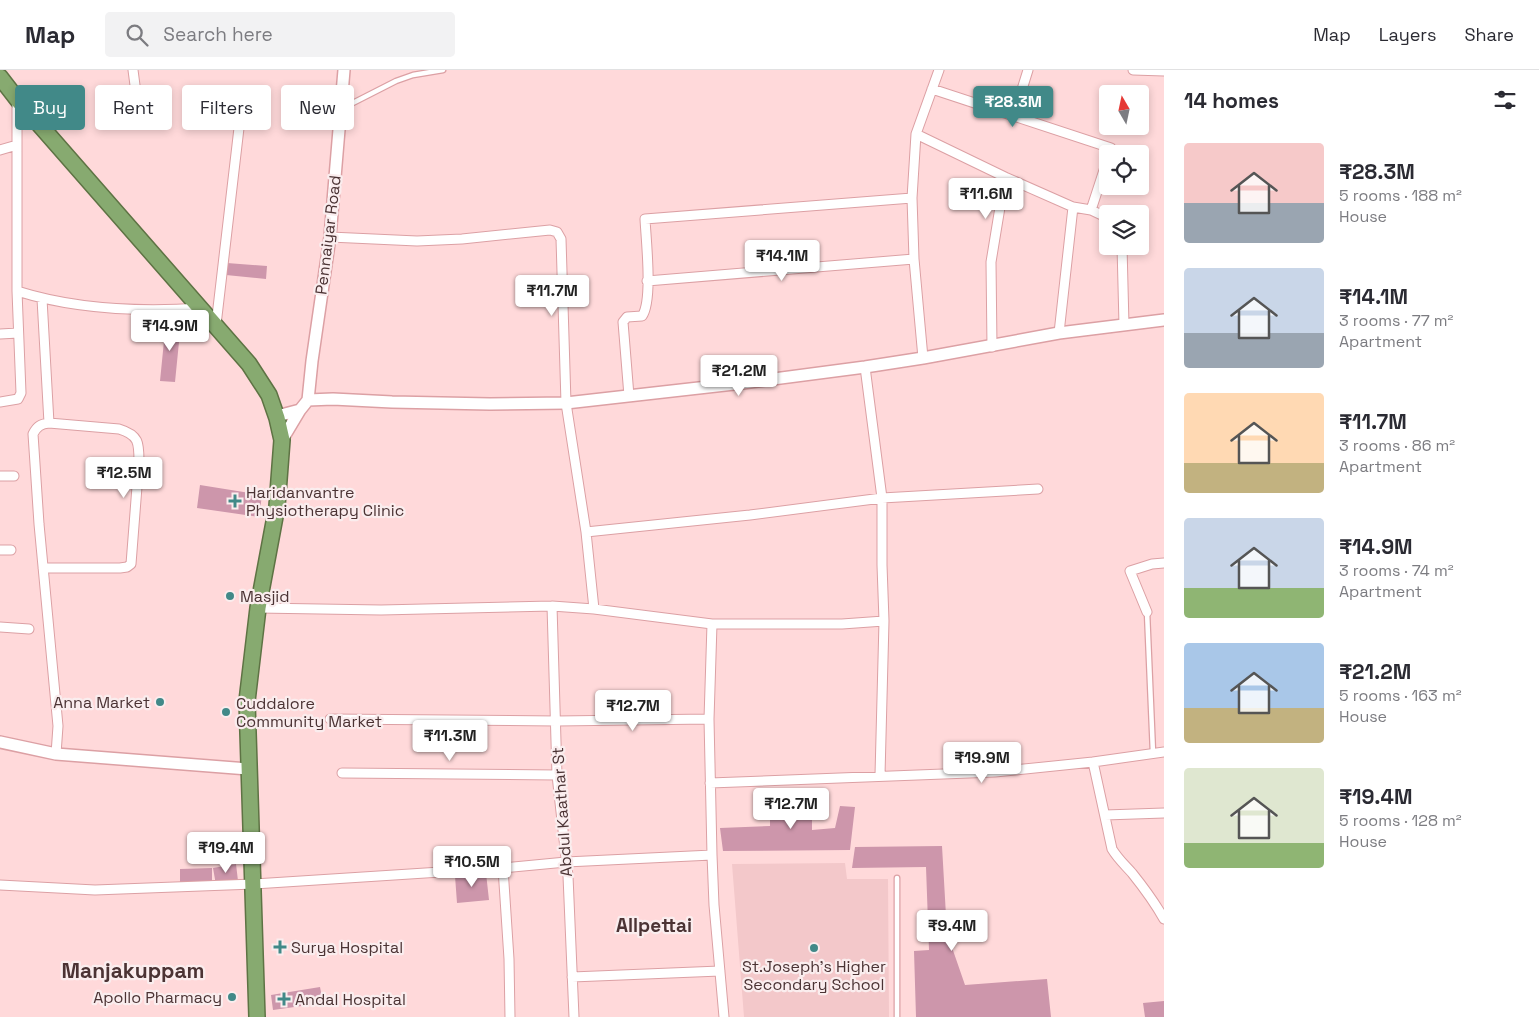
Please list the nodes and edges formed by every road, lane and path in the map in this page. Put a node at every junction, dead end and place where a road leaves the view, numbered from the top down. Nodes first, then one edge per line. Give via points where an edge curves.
1 (133, 70) edge
2 (344, 70) edge
3 (444, 70) edge
4 (938, 70) edge
5 (1028, 70) edge
6 (1133, 70) edge
7 (1164, 71) edge
8 (0, 77) edge
9 (135, 85) edge
10 (343, 85) edge
11 (932, 89) junction
12 (15, 96) edge
13 (354, 102) edge
14 (1014, 115) junction
15 (17, 130) edge
16 (44, 130) edge
17 (239, 130) edge
18 (339, 130) edge
19 (916, 134) junction
20 (17, 145) junction
21 (1102, 145) edge
22 (0, 150) edge
23 (1005, 177) junction
24 (1099, 186) edge
25 (912, 198) junction
26 (1073, 208) junction
27 (1091, 210) junction
28 (1099, 214) edge
29 (330, 237) junction
30 (1122, 255) edge
31 (914, 259) junction
32 (648, 281) junction
33 (17, 291) junction
34 (42, 299) junction
35 (201, 308) junction
36 (1164, 320) edge
37 (1124, 324) junction
38 (216, 325) junction
39 (18, 333) junction
40 (1059, 333) junction
41 (0, 334) edge
42 (992, 347) junction
43 (923, 358) junction
44 (865, 367) junction
45 (629, 396) junction
46 (308, 400) junction
47 (0, 402) edge
48 (566, 402) junction
49 (300, 410) junction
50 (276, 414) junction
51 (49, 423) junction
52 (282, 440) junction
53 (0, 476) edge
54 (14, 476) dead end
55 (1038, 488) dead end
56 (882, 498) junction
57 (586, 532) junction
58 (0, 550) edge
59 (11, 550) dead end
60 (1164, 563) edge
61 (44, 568) junction
62 (552, 606) junction
63 (258, 608) junction
64 (594, 609) junction
65 (1147, 612) joint
66 (884, 622) junction
67 (712, 624) junction
68 (0, 627) edge
69 (29, 629) dead end
70 (330, 719) dead end
71 (709, 719) junction
72 (557, 721) junction
73 (0, 742) edge
74 (1164, 752) edge
75 (1153, 753) junction
76 (56, 754) junction
77 (1093, 762) junction
78 (248, 769) junction
79 (342, 773) dead end
80 (558, 775) junction
81 (880, 775) junction
82 (710, 783) junction
83 (1164, 812) edge
84 (1105, 815) junction
85 (712, 855) junction
86 (566, 862) junction
87 (503, 868) junction
88 (897, 878) dead end
89 (254, 884) junction
90 (0, 886) edge
91 (1164, 919) edge
92 (720, 970) junction
93 (572, 977) junction
94 (257, 1017) edge
95 (510, 1017) edge
96 (574, 1017) edge
97 (724, 1017) edge
98 (897, 1017) edge

1 - 9 street
2 - 10 street, Pennaiyar Road
3 - 13 lane via 396,81
4 - 11 street
5 - 14 street
6 - 7 street
8 - 12 highway
11 - 14 street
11 - 19 street
14 - 21 street
15 - 20 street
16 - 35 highway
17 - 38 street
18 - 29 street, Pennaiyar Road
19 - 23 street
19 - 25 street
20 - 22 street
20 - 33 street
23 - 26 street
23 - 42 street via 991,262
24 - 27 street
25 - 31 street
25 - 32 street via 645,219
26 - 27 street
26 - 40 street
27 - 28 street
29 - 46 street, Pennaiyar Road
29 - 48 street via 416,241 557,232 561,239
30 - 37 street
31 - 32 street
31 - 43 street
32 - 45 street via 646,310 642,316 628,317 624,322
33 - 34 street
33 - 39 street
34 - 35 street via 161,311
34 - 51 street
35 - 38 highway
36 - 37 street
37 - 40 street
38 - 50 highway via 249,364 269,395
39 - 41 street
39 - 47 street via 21,393 18,399
40 - 42 street
42 - 43 street
43 - 44 street
44 - 45 street
44 - 56 street
45 - 48 street
46 - 48 street via 490,404
46 - 49 street
48 - 57 street
49 - 50 street
49 - 52 street
50 - 52 highway
51 - 61 street via 41,424 33,434
51 - 61 street via 130,432 136,438 139,462 131,564 120,568
52 - 63 highway via 277,506
53 - 54 street
55 - 56 street
56 - 57 street
56 - 66 street
57 - 64 street
58 - 59 street
60 - 65 street via 1130,571
61 - 76 street via 58,726
62 - 63 street via 381,610
62 - 64 street
62 - 72 street, Abdul Kaathar St
63 - 78 highway via 247,701
64 - 67 street
65 - 75 lane
66 - 67 street
66 - 81 street
67 - 71 street
68 - 69 street
70 - 72 street
71 - 72 street
71 - 82 street
72 - 80 street, Abdul Kaathar St
73 - 76 street
74 - 75 street
75 - 77 street
76 - 78 street
77 - 81 street via 995,772
77 - 84 street
78 - 89 highway
79 - 80 street
80 - 86 street, Abdul Kaathar St
81 - 82 street
82 - 85 street
83 - 84 street
84 - 91 street via 1112,849 1118,860 1138,880
85 - 86 street
85 - 92 street
86 - 87 street
86 - 93 street, Abdul Kaathar St
87 - 89 street
87 - 95 street
88 - 98 lane
89 - 90 street via 95,890
89 - 94 highway
92 - 93 street
92 - 97 street
93 - 96 street, Abdul Kaathar St

